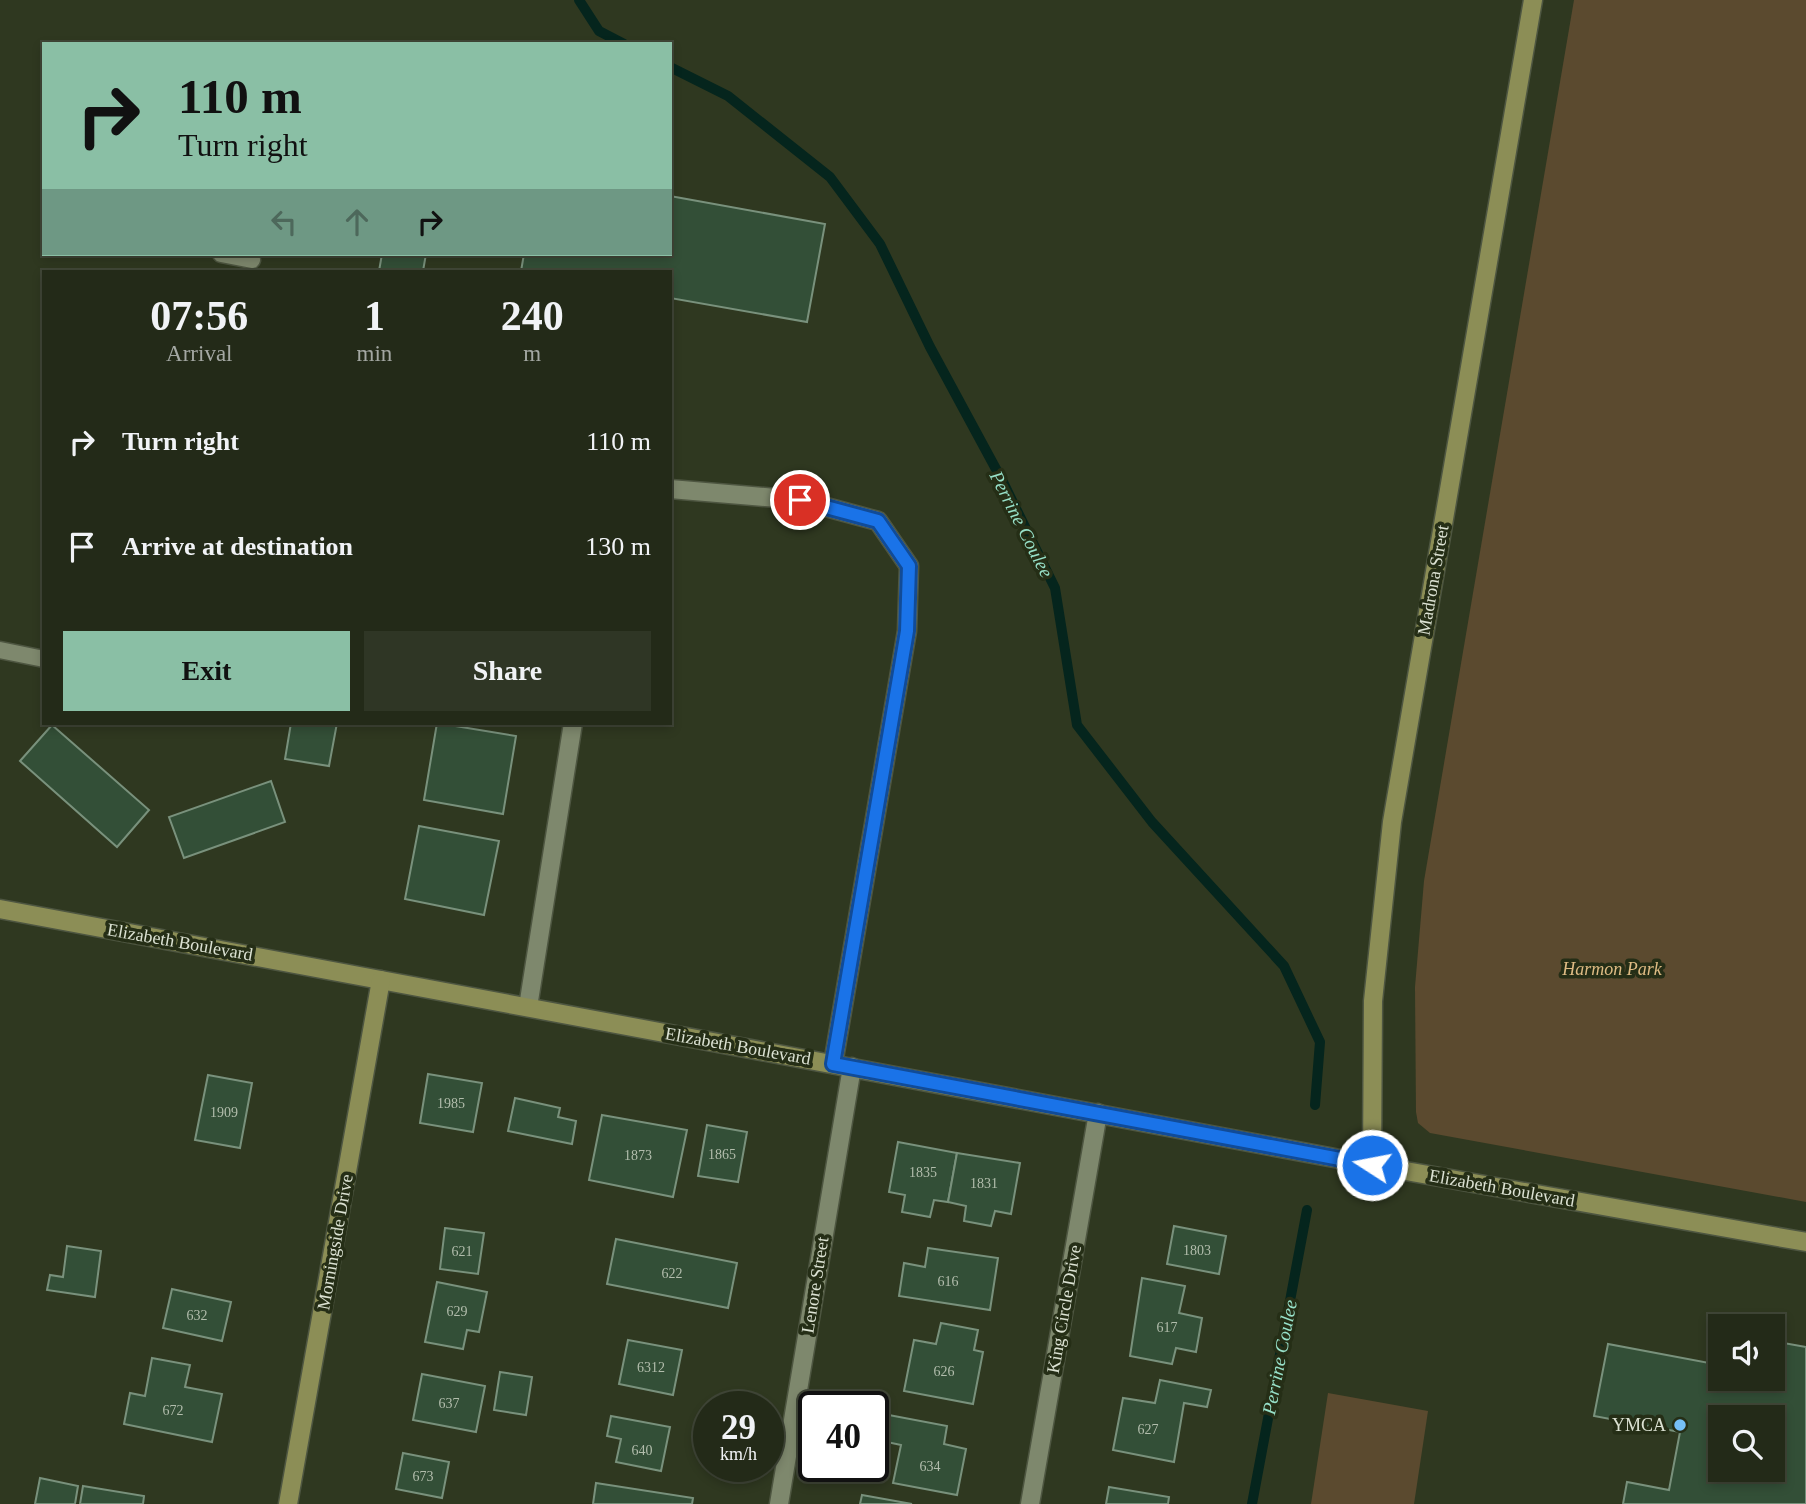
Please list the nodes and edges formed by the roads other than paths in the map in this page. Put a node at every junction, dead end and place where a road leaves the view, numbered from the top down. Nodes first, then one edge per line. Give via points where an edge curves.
1 (1533, 0) edge
2 (232, 256) edge
3 (252, 260) dead end
4 (672, 489) edge
5 (0, 650) edge
6 (42, 659) edge
7 (573, 725) edge
8 (0, 909) edge
9 (382, 980) junction
10 (528, 1007) junction
11 (833, 1064) junction
12 (852, 1067) junction
13 (1098, 1113) junction
14 (1372, 1165) junction
15 (1806, 1242) edge
16 (288, 1504) edge
17 (779, 1504) edge
18 (1030, 1504) edge

1 - 14 street, Madrona Street via 1392,822 1373,1001
2 - 3 lane
4 - 11 street via 800,500 878,521 909,566 907,631
5 - 6 lane
7 - 10 street
8 - 9 street, Elizabeth Boulevard
9 - 10 street, Elizabeth Boulevard
9 - 16 street, Morningside Drive
10 - 11 street, Elizabeth Boulevard
11 - 12 street, Elizabeth Boulevard
12 - 13 street, Elizabeth Boulevard
12 - 17 street, Lenore Street
13 - 14 street, Elizabeth Boulevard
13 - 18 street, King Circle Drive
14 - 15 street, Elizabeth Boulevard

